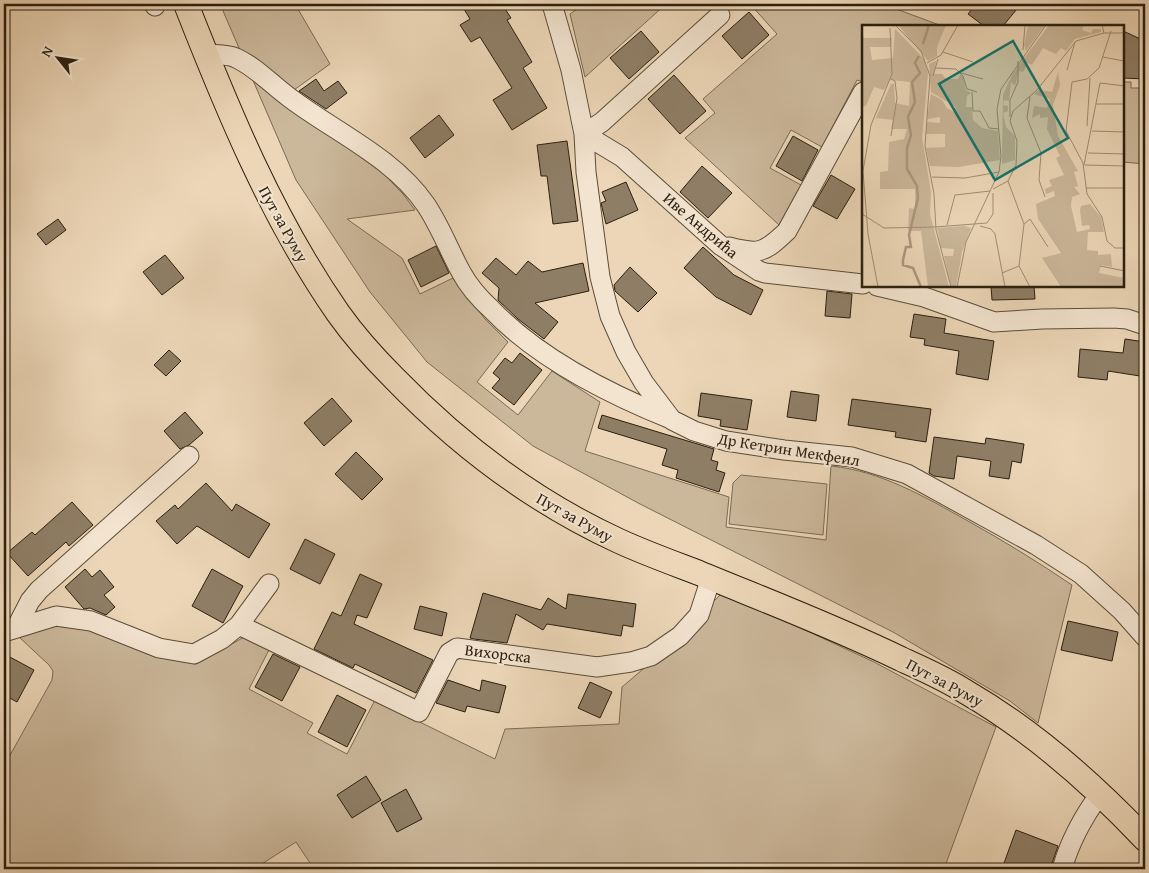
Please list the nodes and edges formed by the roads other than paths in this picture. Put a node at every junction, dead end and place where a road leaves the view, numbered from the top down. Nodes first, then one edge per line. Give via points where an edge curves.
1 (186, 4) edge
2 (552, 4) edge
3 (720, 15) dead end
4 (206, 54) junction
5 (862, 94) edge
6 (584, 134) junction
7 (720, 245) junction
8 (862, 284) edge
9 (886, 288) edge
10 (1145, 325) edge
11 (672, 420) junction
12 (190, 456) dead end
13 (711, 578) junction
14 (269, 584) dead end
15 (239, 625) junction
16 (10, 630) edge
17 (1145, 637) edge
18 (1100, 794) junction
19 (1145, 840) edge
20 (1062, 869) edge

1 - 4 main road, Пут за Руму
2 - 6 street, Др Кетрин Мекфеил via 571,70
3 - 6 street via 602,122
4 - 11 street via 234,57 390,166 426,205 462,274 491,310 511,328 588,381
4 - 13 main road, Пут за Руму via 261,183 305,262 367,351 453,434 526,490 619,541
5 - 7 street via 786,231 771,246 757,252
6 - 7 street, Иве Андрића via 630,164
6 - 11 street, Др Кетрин Мекфеил via 600,277 610,316 644,383
7 - 8 street, Иве Андрића via 765,273
9 - 10 street via 924,297 994,322 1114,318
11 - 17 street, Др Кетрин Мекфеил via 726,441 852,457 907,474 1027,540 1081,574
12 - 16 street via 39,590
13 - 15 street, Вихорска via 699,615 680,636 651,656 597,667 457,648 449,653 419,712
13 - 18 main road, Пут за Руму via 872,645 964,690 1027,733
14 - 15 street
15 - 16 street via 222,639 194,654 159,648 91,621 56,616
18 - 19 main road, Пут за Руму
18 - 20 street via 1078,827

